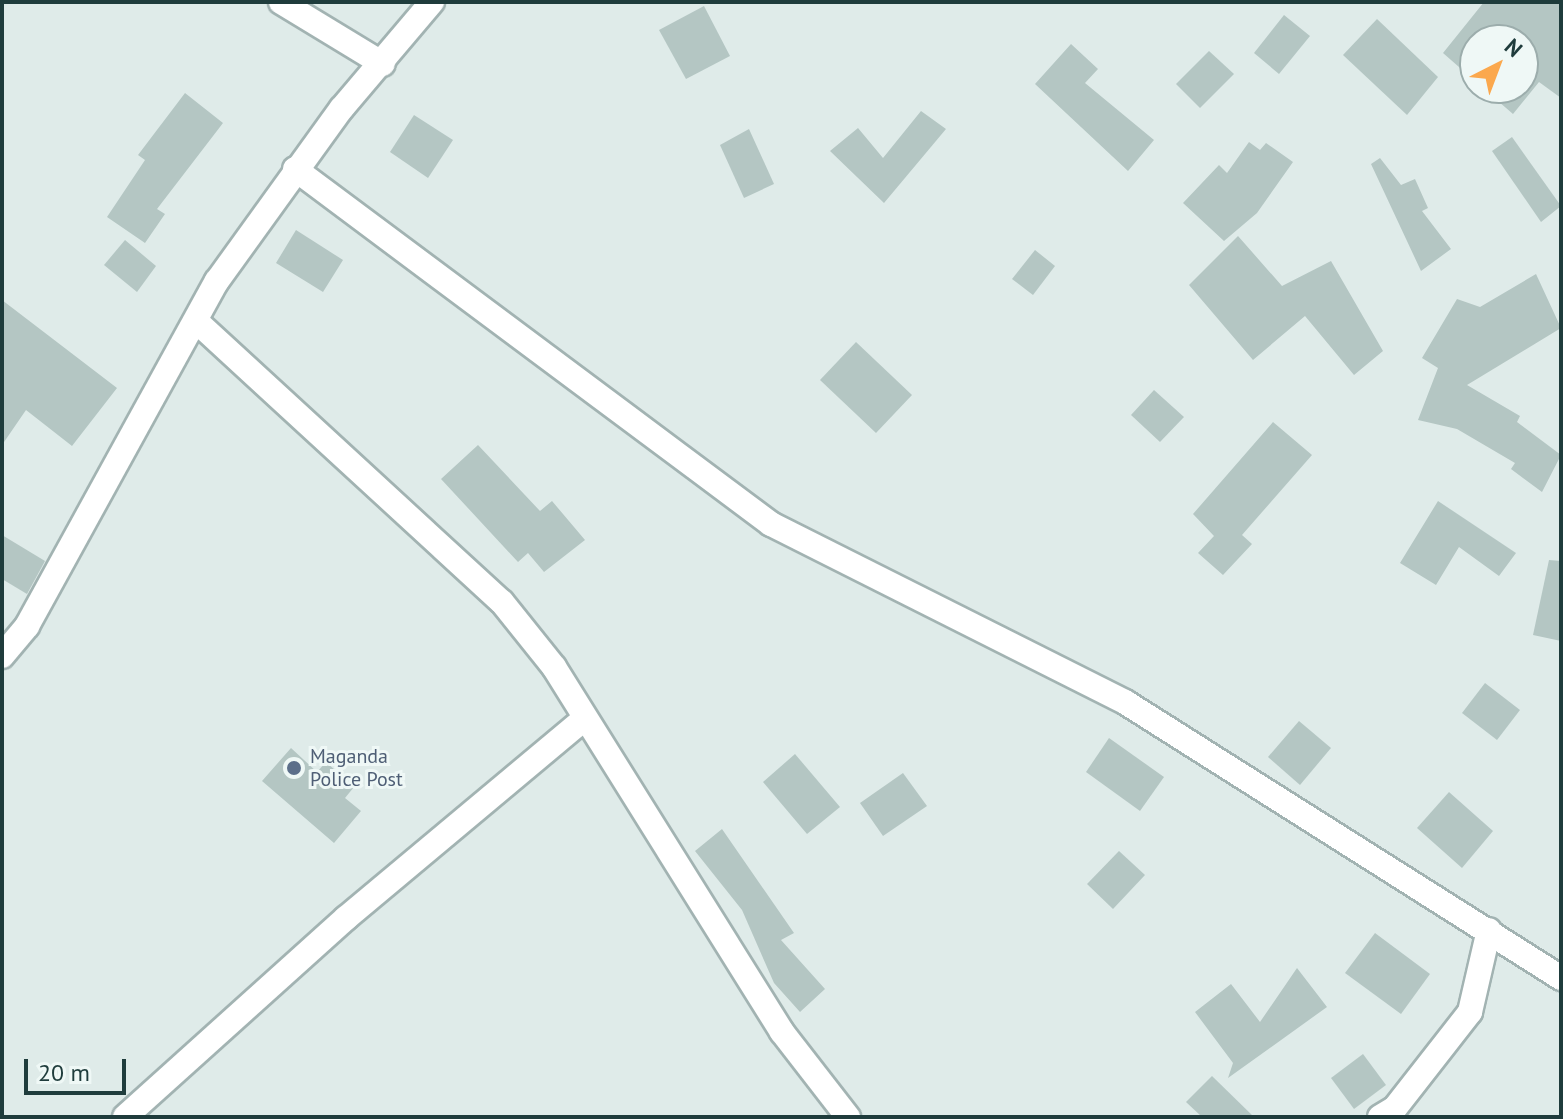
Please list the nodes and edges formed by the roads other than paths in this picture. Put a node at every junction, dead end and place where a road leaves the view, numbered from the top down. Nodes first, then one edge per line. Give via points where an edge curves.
1 (281, 2) edge
2 (432, 2) edge
3 (383, 64) junction
4 (295, 169) junction
5 (196, 321) junction
6 (2, 656) edge
7 (582, 721) junction
8 (1489, 930) junction
9 (1561, 978) edge
10 (125, 1117) edge
11 (848, 1117) edge
12 (1380, 1117) edge

1 - 3 street
2 - 3 street
3 - 4 street
4 - 5 street
4 - 8 street via 771,524 1125,702
5 - 6 street via 27,626
5 - 7 street via 502,602 554,667
7 - 10 street via 346,918
7 - 11 street via 782,1032
8 - 9 street
8 - 12 street via 1470,1012 1395,1108

